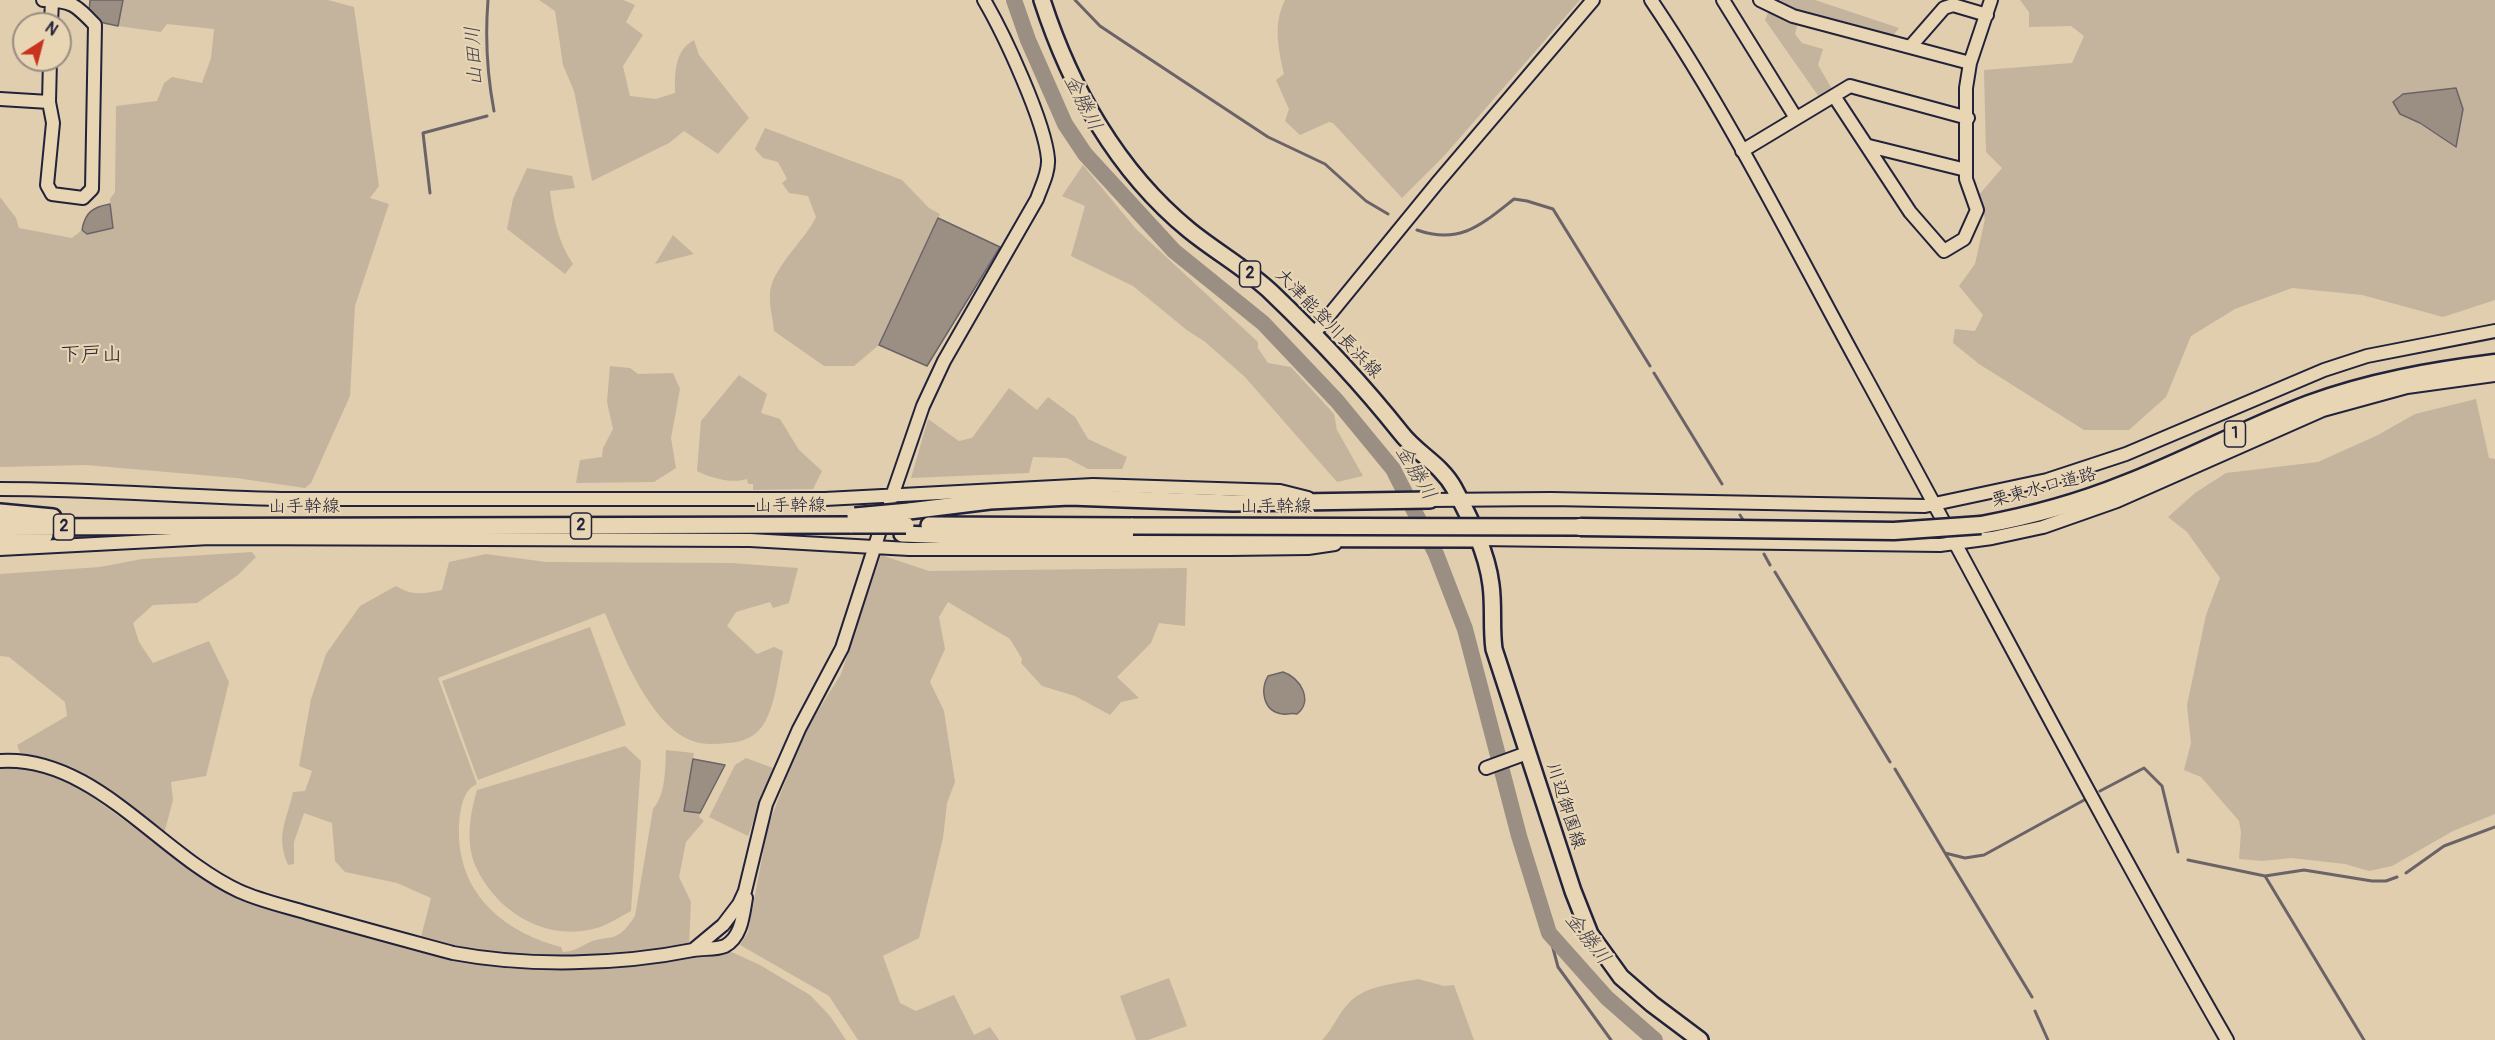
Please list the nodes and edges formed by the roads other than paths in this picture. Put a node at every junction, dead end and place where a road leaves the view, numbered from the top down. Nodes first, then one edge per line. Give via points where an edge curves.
1 (43, 0) edge
2 (52, 0) edge
3 (984, 0) edge
4 (1042, 0) edge
5 (1593, 0) edge
6 (1724, 0) edge
7 (1760, 0) edge
8 (1991, 0) edge
9 (1654, 1) edge
10 (1987, 15) junction
11 (1910, 47) junction
12 (1970, 63) junction
13 (50, 72) edge
14 (1834, 96) junction
15 (0, 99) edge
16 (49, 102) junction
17 (1796, 118) junction
18 (1968, 118) junction
19 (1869, 146) junction
20 (1742, 151) junction
21 (1966, 170) junction
22 (2495, 331) edge
23 (1312, 335) junction
24 (2495, 363) edge
25 (2495, 375) edge
26 (0, 489) edge
27 (892, 496) junction
28 (1459, 498) junction
29 (1430, 500) joint
30 (1322, 501) junction
31 (1936, 504) junction
32 (0, 512) edge
33 (852, 524) junction
34 (906, 524) junction
35 (206, 525) junction
36 (736, 525) junction
37 (0, 527) edge
38 (129, 527) junction
39 (1580, 527) joint
40 (1478, 539) junction
41 (0, 540) edge
42 (1363, 540) junction
43 (1956, 543) junction
44 (873, 547) junction
45 (0, 549) edge
46 (1527, 753) junction
47 (0, 761) edge
48 (1486, 768) dead end
49 (1700, 1040) edge
50 (2227, 1040) edge

1 - 2 street
2 - 16 street via 78,6 95,25 92,189 83,198 52,194 47,185 53,123
3 - 27 street via 1036,114 1048,161 1036,199 927,397
4 - 23 main road, 大津能登川長浜線 / 2 via 1068,69 1090,113 1114,148 1162,205 1189,230 1258,280
5 - 23 street
6 - 17 street
7 - 11 street via 1793,16
8 - 10 street
9 - 20 street
10 - 11 street via 1953,5 1944,8
10 - 12 street
11 - 12 street
12 - 18 street via 1966,88
13 - 16 street
14 - 17 street
14 - 18 street via 1850,86
14 - 19 street
15 - 16 street
17 - 20 street
18 - 21 street
19 - 21 street
19 - 21 street via 1910,212 1944,251 1964,239 1977,210 1965,179
20 - 31 street
22 - 31 street via 2367,356 2314,374 2126,454 2047,480
23 - 28 main road, 大津能登川長浜線 / 2 via 1411,445 1443,471
24 - 39 highway, 栗東水口道路 / 1, bridge via 2359,387 2244,430 2110,490 2048,510 1981,525 1894,531
25 - 43 street via 2407,387 2323,410 2117,501 2043,526
26 - 27 street via 100,489 282,499
27 - 30 street via 1093,485 1280,491
27 - 44 street
28 - 29 street
28 - 31 street via 1876,507
28 - 40 main road, 大津能登川長浜線 / 2
29 - 30 main road
30 - 34 main road via 1233,503 1070,497 990,501
31 - 43 street
32 - 35 main road
33 - 34 main road, 山手幹線 / 2, bridge
33 - 36 main road
33 - 36 main road, 山手幹線 / 2
34 - 39 main road, 山手幹線 / 2, bridge
34 - 42 main road via 1008,538
35 - 36 main road, 山手幹線 / 2
35 - 38 main road, 山手幹線 / 2
37 - 38 main road, 山手幹線 / 2
38 - 41 main road
40 - 42 main road
40 - 43 street
40 - 46 main road, 川辺御園線 via 1489,570 1494,649
42 - 44 street via 1268,549
43 - 50 street via 2155,917
44 - 45 street via 750,540 210,538
44 - 47 street via 842,648 799,729 766,804 745,891 723,925 693,950 659,957 512,963 453,953 382,934 236,890 82,781 44,764
46 - 48 street
46 - 49 main road, 川辺御園線 via 1590,934 1621,977

